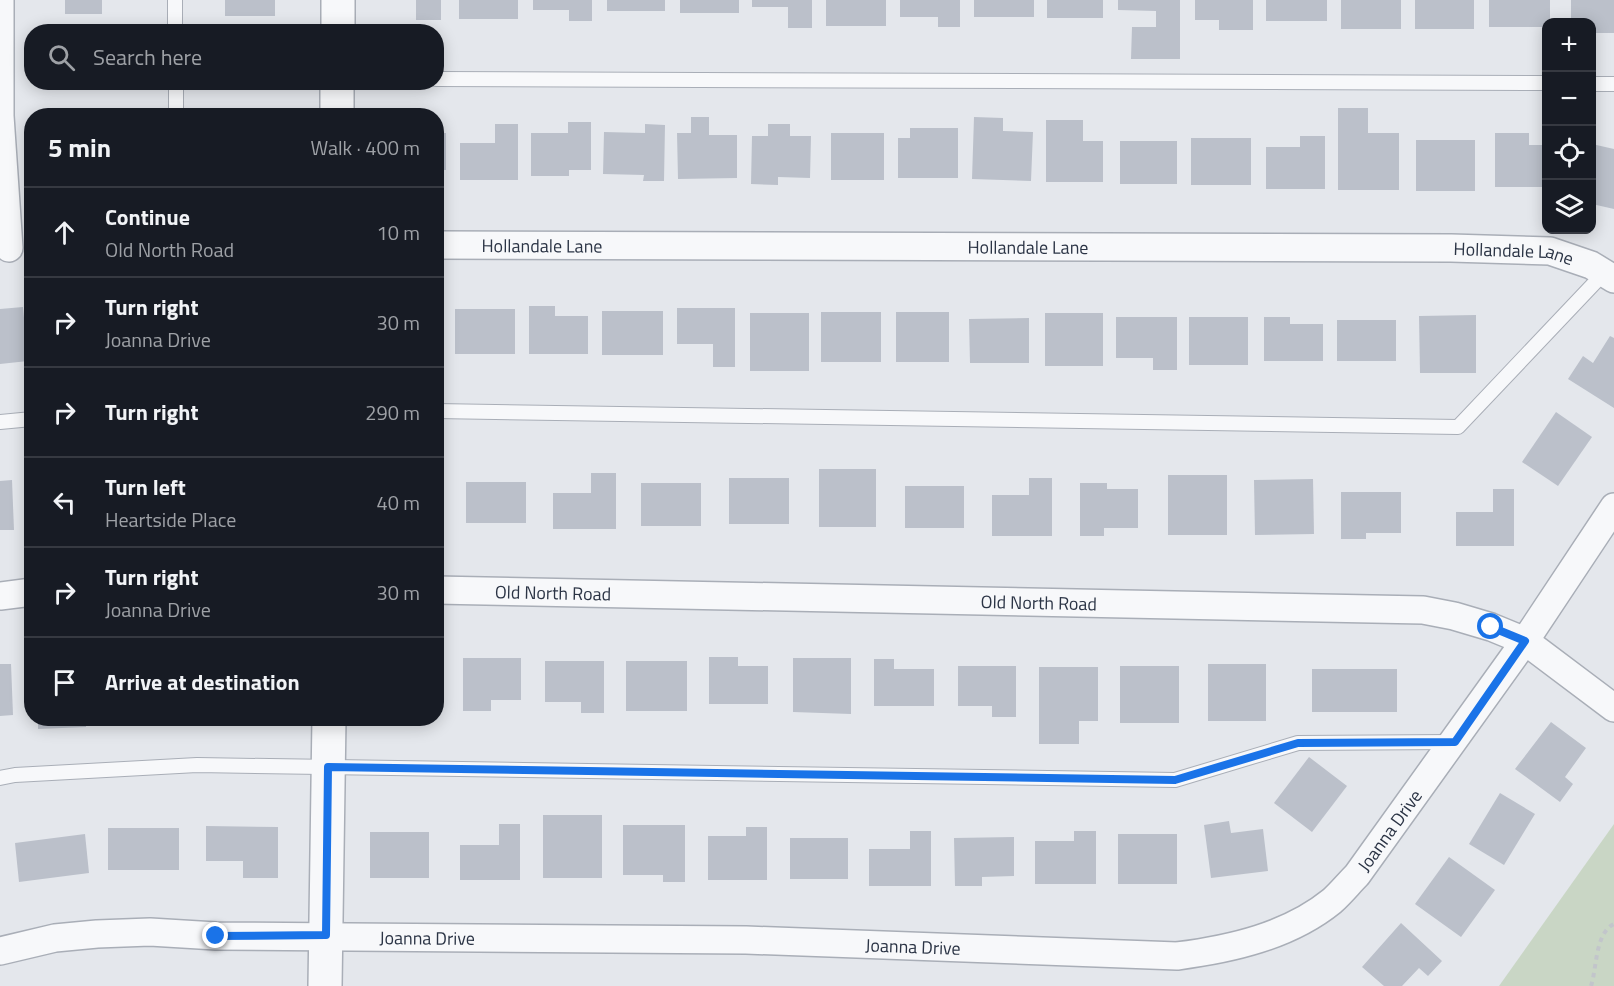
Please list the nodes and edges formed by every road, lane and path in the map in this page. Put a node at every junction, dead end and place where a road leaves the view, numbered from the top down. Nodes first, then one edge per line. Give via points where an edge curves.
1 (0, 0) edge
2 (175, 0) edge
3 (338, 0) edge
4 (175, 24) edge
5 (338, 24) edge
6 (444, 79) edge
7 (1542, 83) edge
8 (1596, 84) edge
9 (1614, 84) edge
10 (176, 90) edge
11 (337, 90) edge
12 (176, 108) edge
13 (336, 108) edge
14 (444, 245) edge
15 (13, 247) edge
16 (1609, 276) edge
17 (444, 411) edge
18 (24, 420) edge
19 (0, 422) edge
20 (1614, 507) edge
21 (444, 590) edge
22 (24, 593) edge
23 (0, 596) edge
24 (1525, 641) junction
25 (1614, 708) edge
26 (328, 726) edge
27 (1455, 742) junction
28 (328, 767) junction
29 (0, 778) edge
30 (1614, 924) edge
31 (326, 935) junction
32 (0, 951) edge
33 (325, 986) edge
34 (1591, 986) edge

1 - 15 street via 0,116
2 - 4 lane
3 - 5 street
6 - 7 lane
8 - 9 lane
10 - 12 lane
11 - 13 street
14 - 16 street, Hollandale Lane via 1551,250
16 - 17 lane via 1458,427
18 - 19 lane
20 - 24 street, Joanna Drive
21 - 24 street, Old North Road via 1424,610 1491,627
22 - 23 street
24 - 25 street, Old North Road
24 - 27 street, Joanna Drive
26 - 28 street
27 - 28 lane via 1298,743 1175,780
27 - 31 street, Joanna Drive via 1357,875 1331,901 1270,934 1217,950 1177,956 746,940
28 - 29 lane via 197,765
28 - 31 street
30 - 34 path via 1607,928 1597,950
31 - 32 street, Joanna Drive via 97,934 56,938
31 - 33 street

